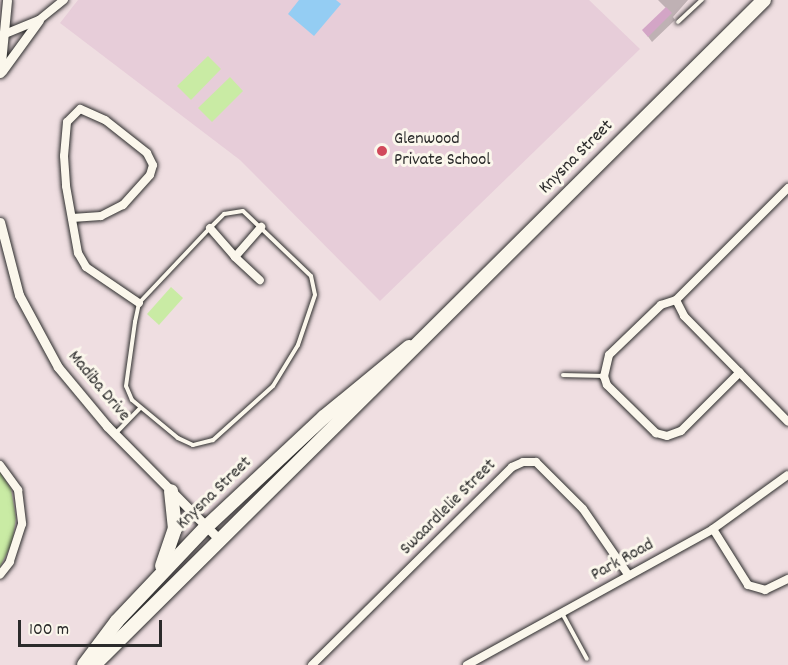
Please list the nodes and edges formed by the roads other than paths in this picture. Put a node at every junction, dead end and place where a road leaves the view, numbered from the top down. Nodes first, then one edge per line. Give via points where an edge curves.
1 (7, 0) edge
2 (64, 0) edge
3 (702, 0) edge
4 (764, 0) edge
5 (39, 20) junction
6 (678, 22) dead end
7 (2, 36) edge
8 (0, 74) edge
9 (788, 188) edge
10 (72, 218) junction
11 (0, 222) edge
12 (261, 227) junction
13 (210, 228) junction
14 (235, 257) junction
15 (260, 280) dead end
16 (676, 300) junction
17 (139, 303) junction
18 (416, 342) junction
19 (740, 372) junction
20 (563, 375) dead end
21 (604, 376) junction
22 (139, 408) junction
23 (788, 422) edge
24 (115, 434) junction
25 (0, 465) edge
26 (788, 475) edge
27 (171, 491) junction
28 (206, 527) junction
29 (713, 529) junction
30 (221, 541) junction
31 (627, 573) junction
32 (0, 575) edge
33 (156, 579) junction
34 (788, 579) edge
35 (562, 612) junction
36 (587, 659) dead end
37 (84, 665) edge
38 (94, 665) edge
39 (312, 665) edge
40 (466, 665) edge

1 - 7 street
2 - 5 street
3 - 6 lane
4 - 18 highway, Knysna Street
5 - 7 street
5 - 8 street
7 - 8 street
9 - 16 street
10 - 10 street via 64,156 68,122 80,109 105,120 147,153 153,165 150,175 123,205 101,216
10 - 17 street via 78,253 86,267
11 - 24 street, Madiba Drive via 19,295 38,334 69,381
12 - 13 lane via 243,211 236,211 224,214
12 - 14 street
12 - 22 lane via 311,276 315,287 298,345 278,380 232,425 201,444 184,442
13 - 14 street
13 - 17 lane
14 - 15 street
16 - 19 street via 684,316
16 - 21 street via 661,305 609,355
17 - 22 lane via 126,386
18 - 28 highway, Knysna Street via 389,360 324,417
18 - 30 highway, Knysna Street via 396,369
19 - 21 street via 681,431 667,436 656,433 610,388
19 - 23 street
20 - 21 lane
22 - 24 lane
24 - 27 street, Madiba Drive
25 - 32 street via 18,490 22,524 10,562
26 - 29 street, Park Road
27 - 28 street, Madiba Drive
27 - 33 highway via 174,539
28 - 30 street, Madiba Drive
28 - 33 highway, Knysna Street
29 - 31 street, Park Road
29 - 34 street via 748,585 765,590
30 - 38 highway, Knysna Street
31 - 35 street, Park Road
31 - 39 street, Swaardlelie Street via 583,508 536,462 523,462 512,467
33 - 37 highway, Knysna Street
35 - 36 lane
35 - 40 street, Park Road

